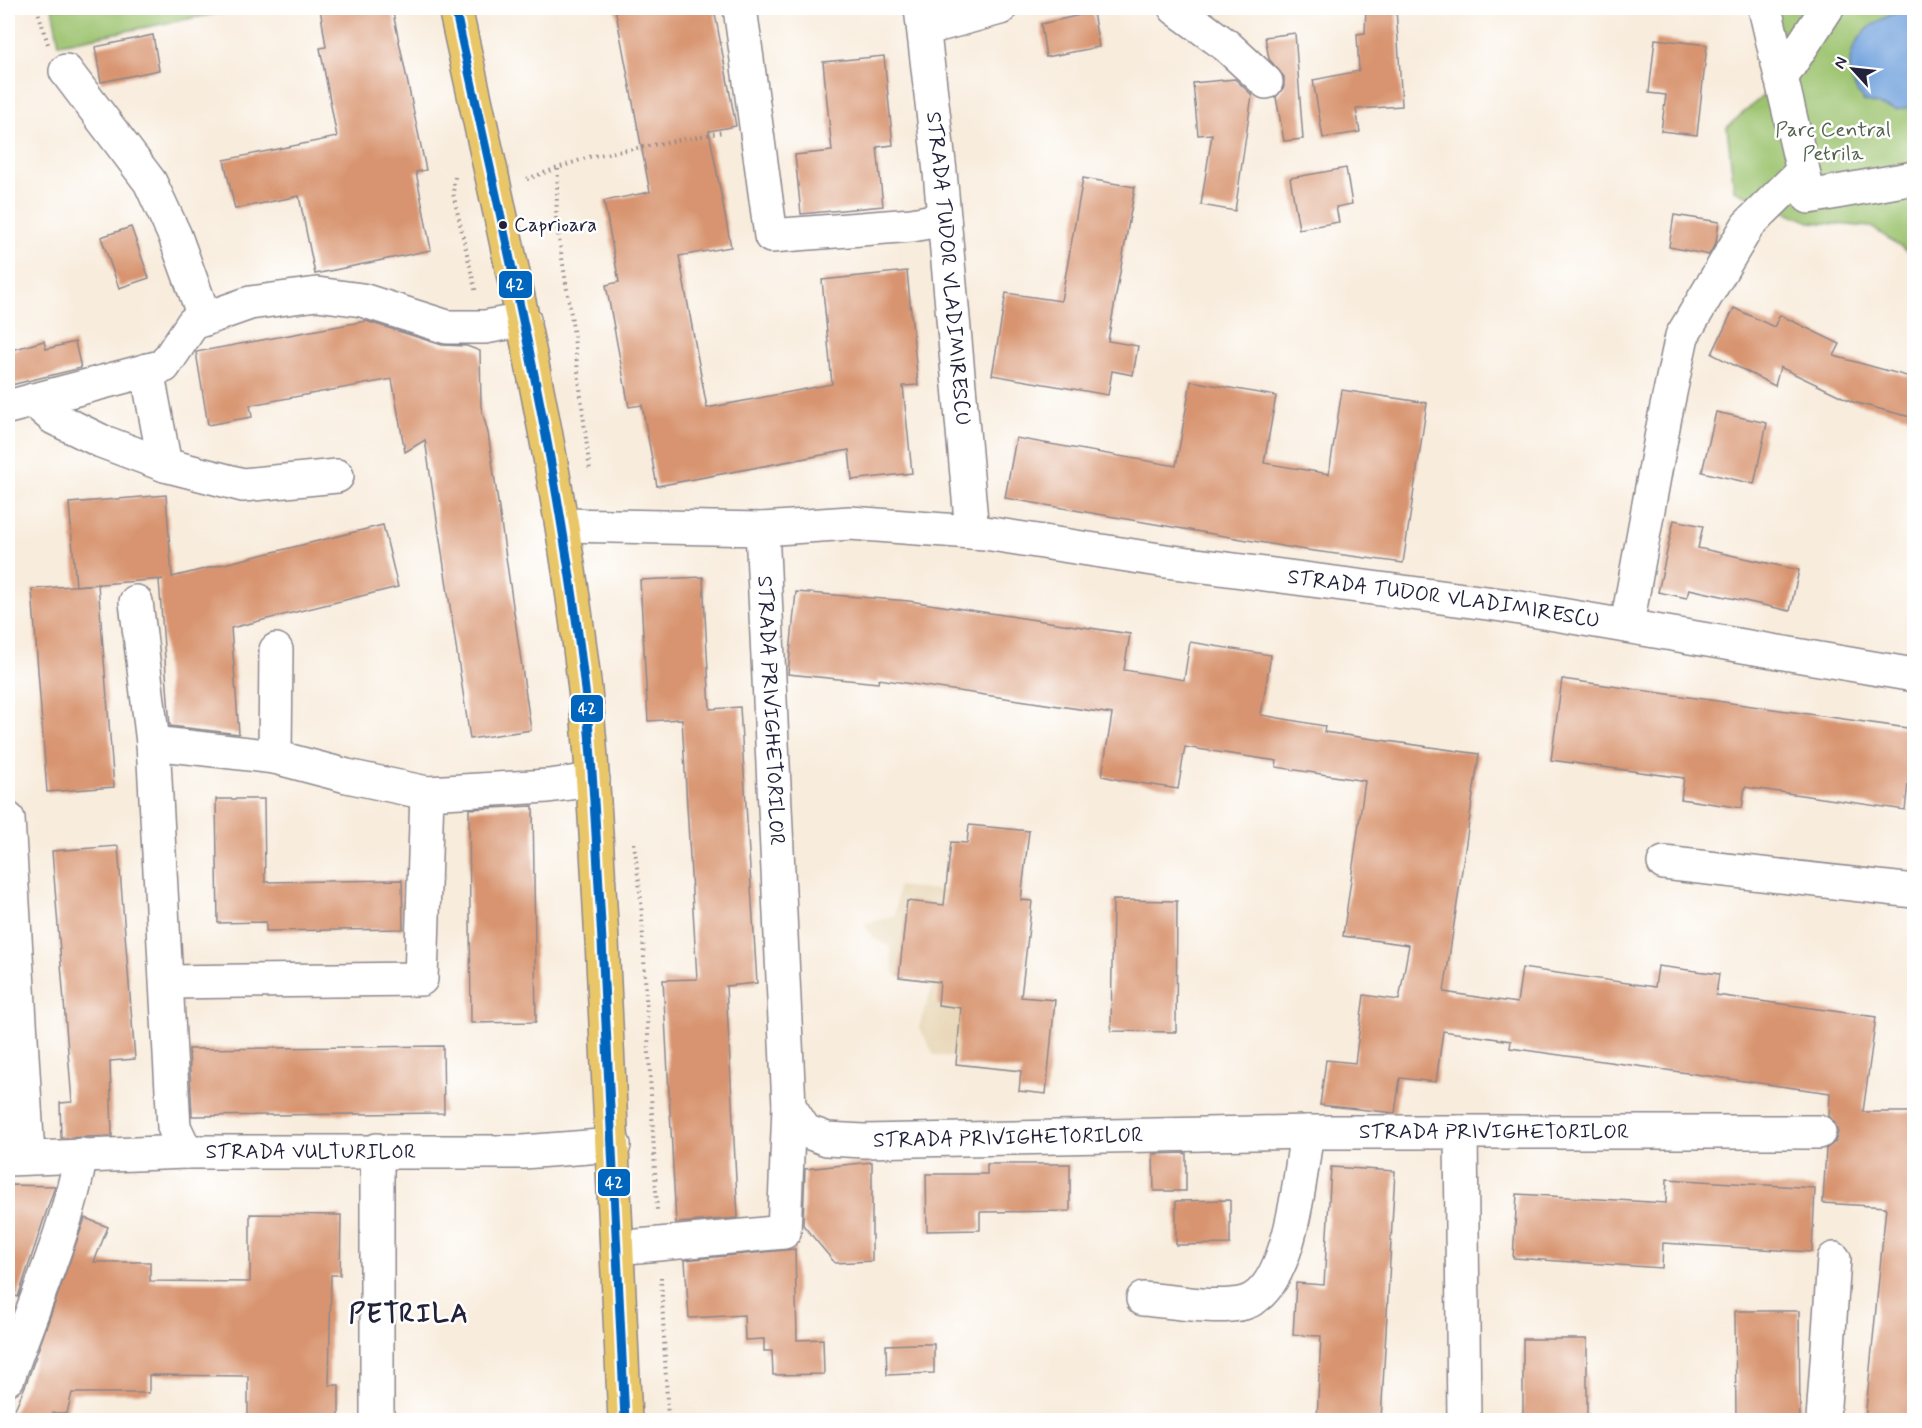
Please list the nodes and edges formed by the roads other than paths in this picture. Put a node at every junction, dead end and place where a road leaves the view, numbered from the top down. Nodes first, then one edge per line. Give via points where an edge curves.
1 (455, 8) edge
2 (740, 8) edge
3 (1000, 8) edge
4 (1175, 8) edge
5 (1765, 8) edge
6 (1827, 8) edge
7 (922, 18) edge
8 (66, 71) dead end
9 (1781, 78) junction
10 (1266, 82) dead end
11 (1803, 171) junction
12 (1914, 178) edge
13 (944, 219) junction
14 (205, 319) junction
15 (524, 320) junction
16 (147, 370) junction
17 (20, 403) edge
18 (165, 465) junction
19 (337, 476) dead end
20 (563, 525) junction
21 (762, 529) junction
22 (972, 532) junction
23 (136, 602) dead end
24 (1627, 625) junction
25 (276, 650) dead end
26 (1914, 675) edge
27 (153, 743) junction
28 (275, 757) junction
29 (593, 780) junction
30 (427, 793) junction
31 (8, 819) edge
32 (1664, 863) dead end
33 (10, 891) edge
34 (1914, 891) edge
35 (168, 982) junction
36 (789, 1106) junction
37 (1307, 1132) junction
38 (1461, 1132) junction
39 (1819, 1132) dead end
40 (614, 1145) junction
41 (377, 1150) junction
42 (186, 1152) junction
43 (81, 1155) junction
44 (18, 1157) edge
45 (617, 1248) junction
46 (1834, 1259) dead end
47 (1143, 1299) dead end
48 (8, 1378) edge
49 (377, 1420) edge
50 (625, 1420) edge
51 (1464, 1420) edge
52 (1823, 1420) edge

1 - 15 main road
2 - 13 street via 771,236
3 - 7 street
4 - 10 street via 1227,46
5 - 9 street
6 - 9 street
7 - 13 street, STRADA TUDOR VLADIMIRESCU
8 - 14 street via 150,182
9 - 11 street
11 - 12 street via 1809,197
11 - 24 street via 1748,225 1682,336
13 - 22 street, STRADA TUDOR VLADIMIRESCU
14 - 15 street via 250,303 317,294 362,300 447,327 485,327
14 - 16 street via 193,323 164,366
15 - 20 main road
16 - 17 street
16 - 18 street
17 - 18 street via 101,441
18 - 19 street via 243,485
20 - 21 street, STRADA TUDOR VLADIMIRESCU
20 - 29 main road
21 - 22 street, STRADA TUDOR VLADIMIRESCU via 850,523
21 - 36 street, STRADA PRIVIGHETORILOR
22 - 24 street, STRADA TUDOR VLADIMIRESCU
23 - 27 street
24 - 26 street, STRADA TUDOR VLADIMIRESCU
25 - 28 street
27 - 28 street
27 - 35 street
28 - 30 street
29 - 30 street
29 - 40 main road
30 - 35 street via 422,979
31 - 33 street
32 - 34 street
33 - 44 street
35 - 42 street via 174,1127
36 - 37 street, STRADA PRIVIGHETORILOR via 805,1131 827,1139 864,1141
36 - 45 street via 784,1232
37 - 38 street, STRADA PRIVIGHETORILOR
37 - 47 street via 1286,1247 1264,1289 1248,1302 1233,1305
38 - 39 street, STRADA PRIVIGHETORILOR
38 - 51 street
40 - 41 street, STRADA VULTURILOR via 523,1152
40 - 45 main road
41 - 42 street, STRADA VULTURILOR
41 - 49 street
42 - 43 street, STRADA VULTURILOR
43 - 44 street, STRADA VULTURILOR
43 - 48 street via 63,1224
45 - 50 main road
46 - 52 street

